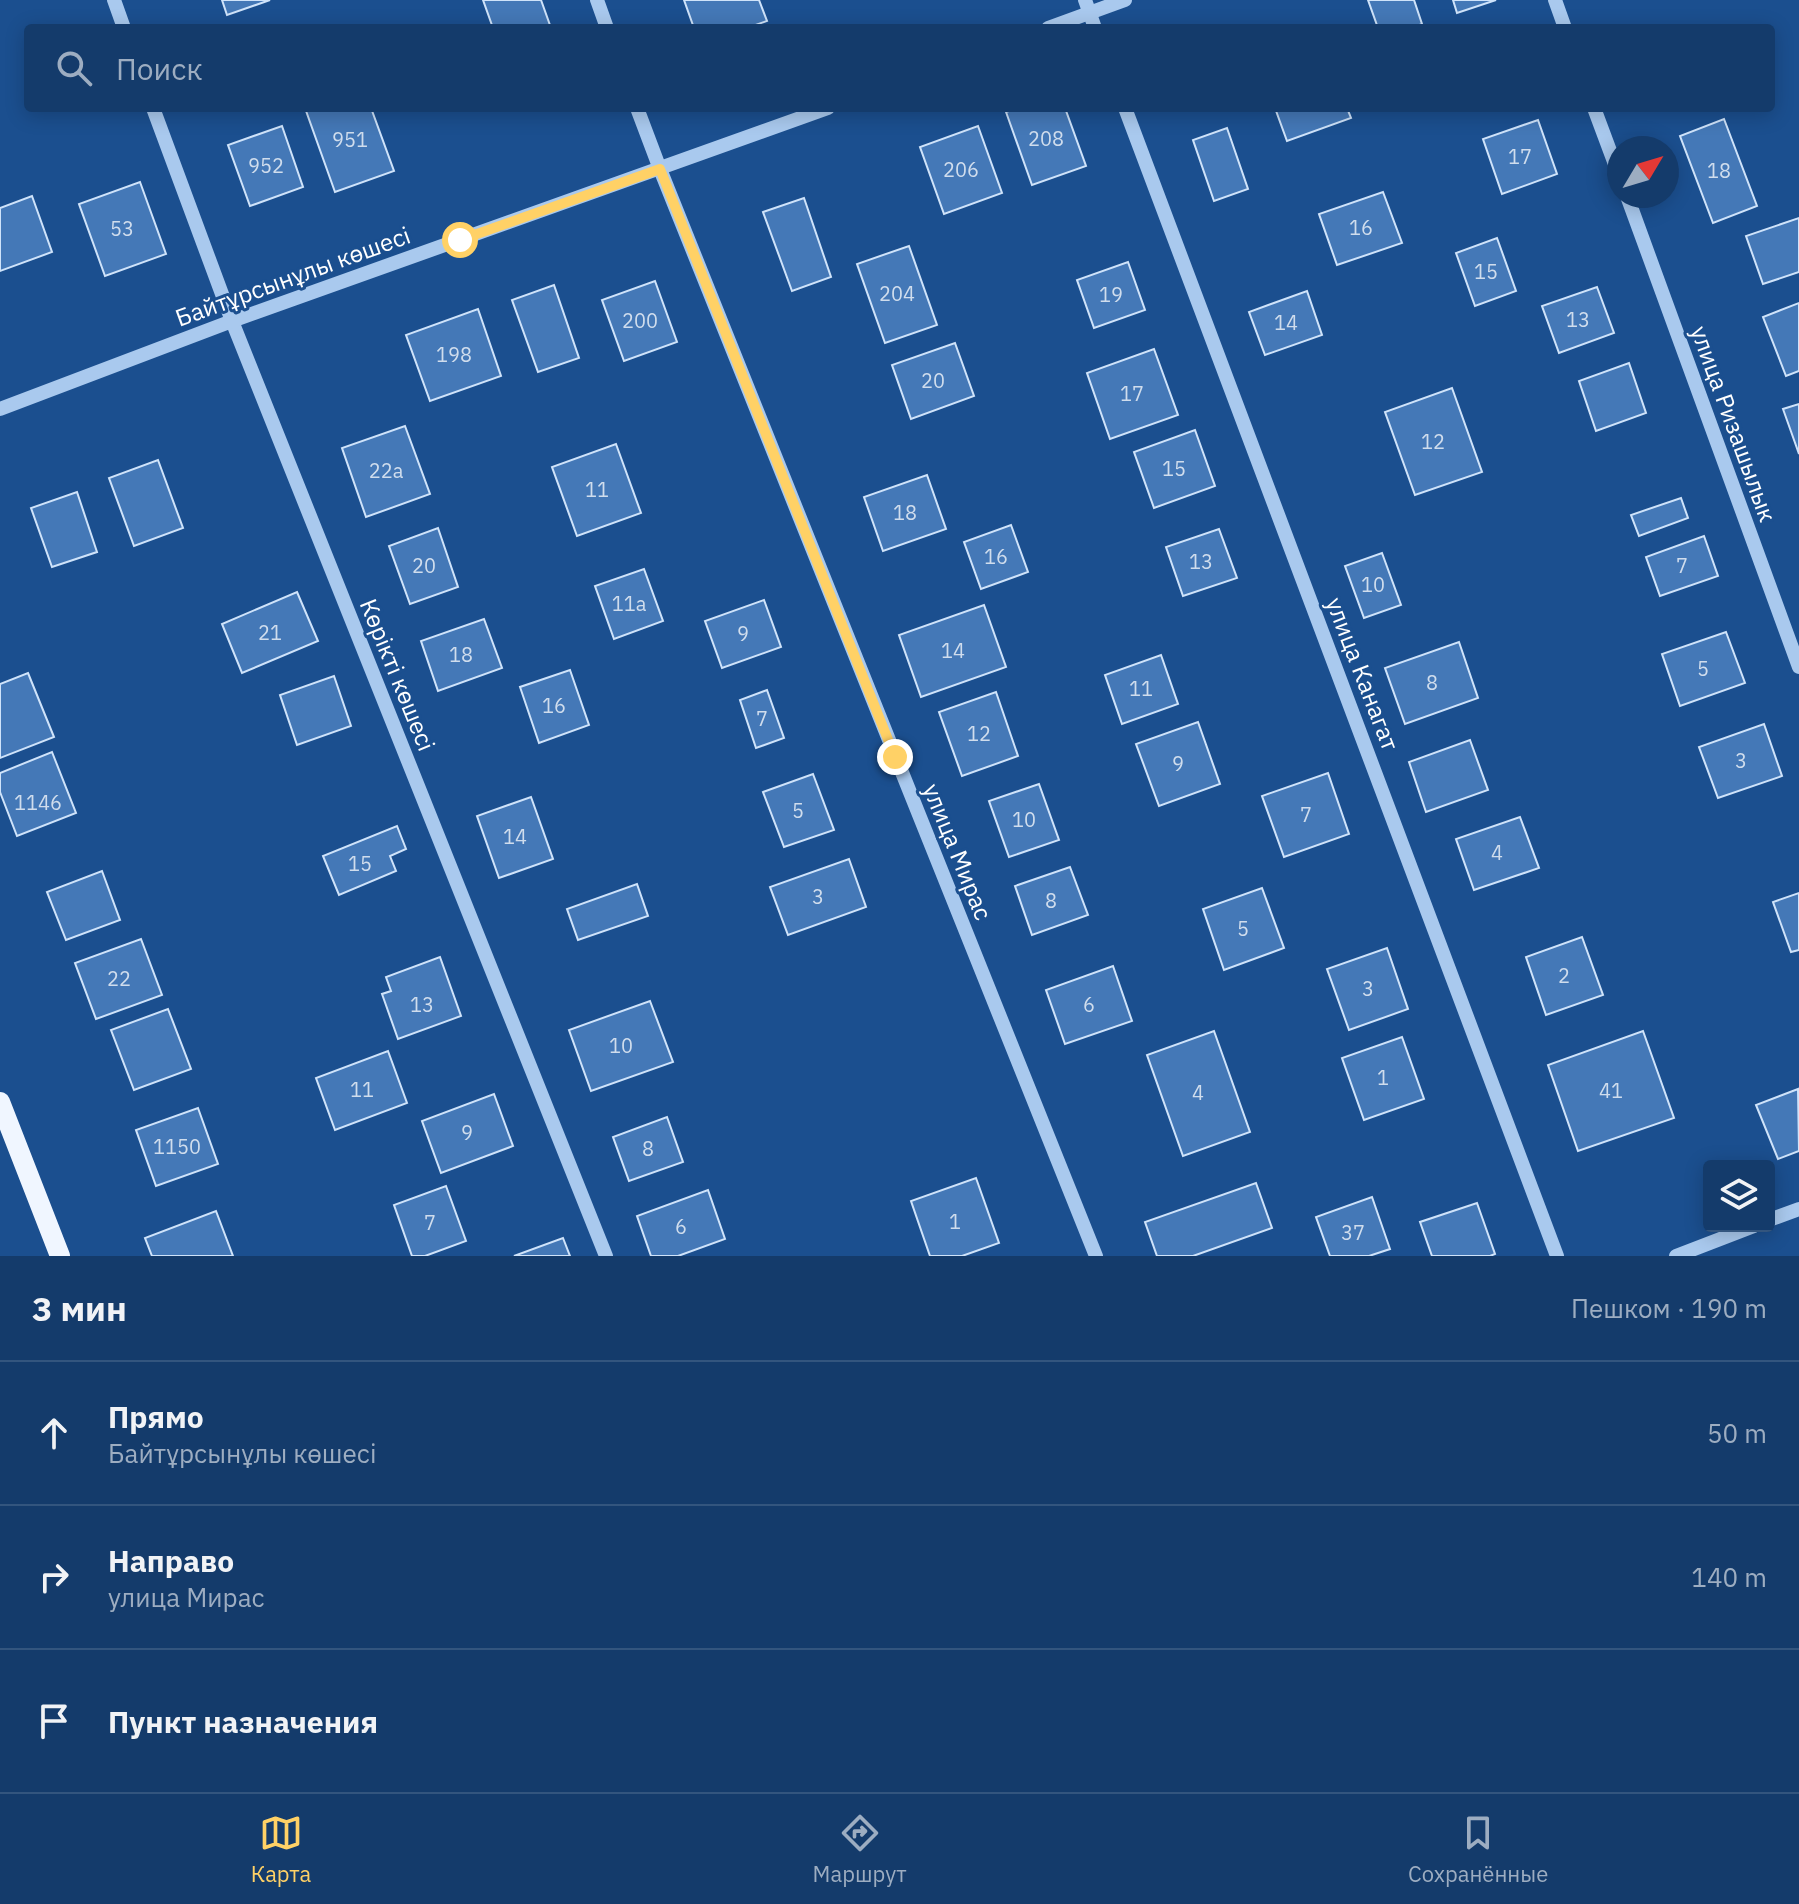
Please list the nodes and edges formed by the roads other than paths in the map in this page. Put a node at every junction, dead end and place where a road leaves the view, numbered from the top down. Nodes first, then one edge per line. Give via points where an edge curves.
1 (114, 0) edge
2 (597, 0) edge
3 (1125, 0) edge
4 (1555, 0) edge
5 (1087, 6) edge
6 (123, 24) edge
7 (606, 24) edge
8 (1055, 24) edge
9 (1564, 24) edge
10 (154, 112) edge
11 (639, 112) edge
12 (817, 112) edge
13 (1127, 112) edge
14 (1595, 112) edge
15 (1607, 143) edge
16 (660, 169) junction
17 (1631, 208) edge
18 (232, 321) junction
19 (0, 409) edge
20 (1799, 667) edge
21 (0, 1102) edge
22 (1799, 1209) edge
23 (1775, 1218) edge
24 (50, 1227) junction
25 (1738, 1232) edge
26 (60, 1256) edge
27 (67, 1256) edge
28 (606, 1256) edge
29 (1096, 1256) edge
30 (1557, 1256) edge
31 (1676, 1256) edge

1 - 6 street
2 - 7 street
3 - 5 street
4 - 9 street
5 - 8 street
10 - 18 street, Көрікті көшесі
11 - 16 street, улица Мирас
12 - 16 street, Байтұрсынұлы көшесі
13 - 30 street, улица Канагат
14 - 15 street
16 - 18 street, Байтұрсынұлы көшесі
16 - 29 street, улица Мирас
17 - 20 street, улица Ризашылык
18 - 19 street, Байтұрсынұлы көшесі
18 - 28 street, Көрікті көшесі
21 - 24 main road
22 - 23 street
24 - 26 main road
24 - 27 main road
25 - 31 street

